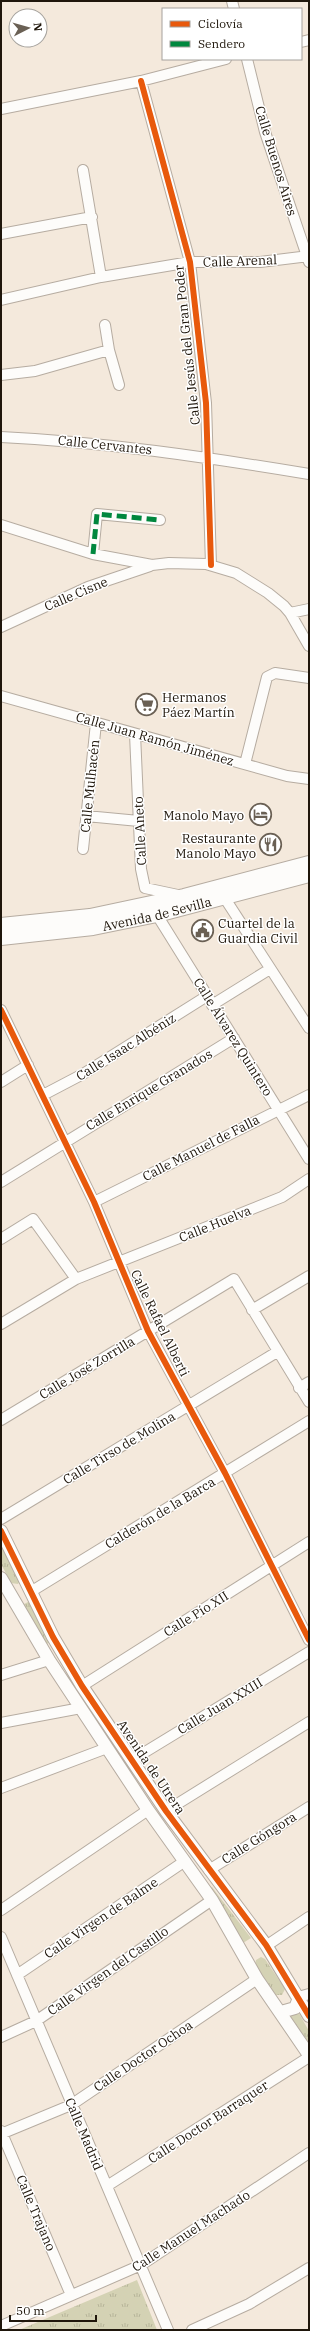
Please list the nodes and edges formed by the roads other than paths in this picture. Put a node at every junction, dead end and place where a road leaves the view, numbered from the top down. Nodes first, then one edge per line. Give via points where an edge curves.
1 (222, 60) edge
2 (247, 60) edge
3 (141, 81) junction
4 (1, 109) edge
5 (83, 170) dead end
6 (92, 217) junction
7 (1, 234) edge
8 (308, 259) edge
9 (190, 262) junction
10 (101, 277) junction
11 (1, 300) edge
12 (105, 325) dead end
13 (109, 350) junction
14 (1, 375) edge
15 (120, 385) dead end
16 (1, 436) edge
17 (208, 457) junction
18 (309, 474) edge
19 (160, 520) dead end
20 (1, 525) edge
21 (93, 554) junction
22 (211, 565) junction
23 (152, 566) junction
24 (309, 609) edge
25 (290, 613) junction
26 (1, 627) edge
27 (309, 646) edge
28 (309, 678) edge
29 (1, 696) edge
30 (96, 723) junction
31 (135, 734) junction
32 (245, 764) junction
33 (309, 779) edge
34 (86, 816) junction
35 (139, 821) junction
36 (83, 849) dead end
37 (309, 863) edge
38 (309, 875) edge
39 (184, 896) junction
40 (224, 897) junction
41 (157, 915) junction
42 (1, 925) edge
43 (1, 938) edge
44 (270, 969) junction
45 (210, 1001) junction
46 (1, 1010) edge
47 (309, 1028) edge
48 (234, 1038) junction
49 (28, 1066) junction
50 (1, 1082) edge
51 (43, 1095) junction
52 (309, 1095) edge
53 (278, 1109) junction
54 (65, 1142) junction
55 (309, 1159) edge
56 (309, 1179) edge
57 (1, 1182) edge
58 (94, 1202) junction
59 (1, 1239) edge
60 (119, 1262) junction
61 (309, 1276) edge
62 (76, 1279) junction
63 (252, 1310) junction
64 (1, 1324) edge
65 (148, 1331) junction
66 (277, 1352) junction
67 (309, 1382) edge
68 (299, 1388) junction
69 (309, 1402) edge
70 (188, 1406) junction
71 (1, 1420) edge
72 (309, 1421) edge
73 (225, 1473) junction
74 (1, 1519) edge
75 (1, 1531) edge
76 (309, 1542) edge
77 (271, 1566) junction
78 (1, 1578) edge
79 (32, 1591) junction
80 (13, 1601) junction
81 (309, 1640) edge
82 (309, 1652) edge
83 (49, 1660) junction
84 (1, 1675) edge
85 (82, 1686) junction
86 (81, 1708) junction
87 (309, 1722) edge
88 (1, 1723) edge
89 (107, 1748) junction
90 (132, 1760) junction
91 (1, 1788) edge
92 (309, 1807) edge
93 (148, 1810) junction
94 (166, 1811) junction
95 (185, 1861) junction
96 (209, 1870) junction
97 (212, 1900) junction
98 (1, 1910) edge
99 (309, 1917) edge
100 (1, 1938) edge
101 (266, 1946) junction
102 (244, 1953) junction
103 (17, 1975) junction
104 (257, 1979) junction
105 (302, 1996) edge
106 (281, 2012) junction
107 (309, 2016) edge
108 (36, 2021) junction
109 (1, 2037) edge
110 (309, 2056) edge
111 (72, 2105) junction
112 (1, 2133) edge
113 (309, 2153) edge
114 (107, 2186) junction
115 (142, 2266) junction
116 (309, 2268) edge
117 (71, 2295) junction
118 (1, 2326) edge
119 (168, 2330) edge
120 (192, 2330) edge

1 - 3 street
2 - 8 street, Calle Buenos Aires via 266,132
3 - 4 street
3 - 9 street, Calle Jesús del Gran Poder
5 - 6 street
6 - 7 street
6 - 10 street
8 - 9 street, Calle Arenal
9 - 10 street, Calle Arenal
9 - 17 street, Calle Jesús del Gran Poder via 206,402
10 - 11 street, Calle Arenal
12 - 13 street
13 - 14 street via 35,371
13 - 15 street
16 - 17 street, Calle Cervantes via 71,440
17 - 18 street, Calle Cervantes
17 - 22 street, Calle Jesús del Gran Poder
19 - 21 street via 96,514
20 - 21 street
21 - 23 street
22 - 23 street via 183,563
22 - 25 street via 249,580
23 - 26 street, Calle Cisne via 88,587
24 - 25 street
25 - 27 street
28 - 32 street via 274,673 267,676
29 - 30 street, Calle Juan Ramón Jiménez
30 - 31 street, Calle Juan Ramón Jiménez
30 - 34 street, Calle Mulhacén
31 - 32 street, Calle Juan Ramón Jiménez
31 - 35 street, Calle Aneto
32 - 33 street, Calle Juan Ramón Jiménez via 287,776
34 - 35 street
34 - 36 street, Calle Mulhacén
35 - 39 street, Calle Aneto via 141,869 145,888
37 - 39 main road, Avenida de Sevilla
38 - 40 main road, Avenida de Sevilla
39 - 41 street via 159,906
39 - 42 main road, Avenida de Sevilla via 90,916
40 - 41 main road, Avenida de Sevilla
40 - 44 street
41 - 43 main road, Avenida de Sevilla via 93,928
41 - 45 street, Calle Álvarez Quintero
44 - 45 street, Calle Isaac Albéniz
44 - 47 street
45 - 48 street, Calle Álvarez Quintero
45 - 51 street, Calle Isaac Albéniz
46 - 49 street, Calle Rafael Alberti
48 - 53 street, Calle Álvarez Quintero
48 - 54 street, Calle Enrique Granados
49 - 50 street
49 - 51 street, Calle Rafael Alberti
51 - 54 street, Calle Rafael Alberti
52 - 53 street, Calle Manuel de Falla
53 - 55 street, Calle Álvarez Quintero
53 - 58 street, Calle Manuel de Falla
54 - 57 street, Calle Enrique Granados
54 - 58 street, Calle Rafael Alberti
56 - 60 street, Calle Huelva via 282,1197
58 - 60 street, Calle Rafael Alberti
59 - 62 street via 33,1220
60 - 62 street, Calle Huelva
60 - 65 street, Calle Rafael Alberti
61 - 63 street
62 - 64 street, Calle Huelva
63 - 65 street, Calle José Zorrilla via 234,1279
63 - 66 street
65 - 70 street, Calle Rafael Alberti
65 - 71 street, Calle José Zorrilla
66 - 68 street
66 - 70 street, Calle Tirso de Molina
67 - 68 street
68 - 69 street
70 - 73 street, Calle Rafael Alberti
70 - 74 street, Calle Tirso de Molina
72 - 73 street, Calderón de la Barca
73 - 77 street, Calle Rafael Alberti
73 - 79 street, Calderón de la Barca
75 - 79 street, Avenida de Utrera
76 - 77 street, Calle Pío XII
77 - 81 street, Calle Rafael Alberti
77 - 85 street, Calle Pío XII
78 - 80 street, Avenida de Utrera
79 - 80 street
79 - 85 street, Avenida de Utrera via 53,1637
80 - 83 street, Avenida de Utrera
82 - 90 street, Calle Juan XXIII
83 - 84 street
83 - 86 street, Avenida de Utrera
85 - 90 street, Avenida de Utrera
86 - 88 street
86 - 89 street, Avenida de Utrera
87 - 94 street
89 - 91 street
89 - 93 street, Avenida de Utrera
90 - 94 street, Avenida de Utrera
92 - 96 street, Calle Góngora
93 - 95 street, Avenida de Utrera
93 - 98 street
94 - 96 street, Avenida de Utrera
95 - 97 street, Avenida de Utrera
95 - 103 street, Calle Virgen de Balme
96 - 101 street, Avenida de Utrera
97 - 102 street, Avenida de Utrera
97 - 108 street, Calle Virgen del Castillo
99 - 101 street
100 - 103 street, Calle Madrid
101 - 102 street via 260,1943 252,1944
101 - 105 street, Avenida de Utrera
102 - 104 street, Avenida de Utrera
103 - 108 street, Calle Madrid
104 - 106 street, Avenida de Utrera
104 - 111 street, Calle Doctor Ochoa
105 - 106 street via 295,2008
105 - 107 street
106 - 110 street
108 - 109 street, Calle Virgen del Castillo
108 - 111 street, Calle Madrid
110 - 114 street, Calle Doctor Barraquer
111 - 112 street, Calle Doctor Ochoa
111 - 114 street, Calle Madrid
112 - 117 street, Calle Trajano
113 - 115 street, Calle Manuel Machado
114 - 115 street, Calle Madrid
115 - 117 street, Calle Manuel Machado
115 - 119 street, Calle Madrid
116 - 120 street via 249,2304
117 - 118 street, Calle Manuel Machado

